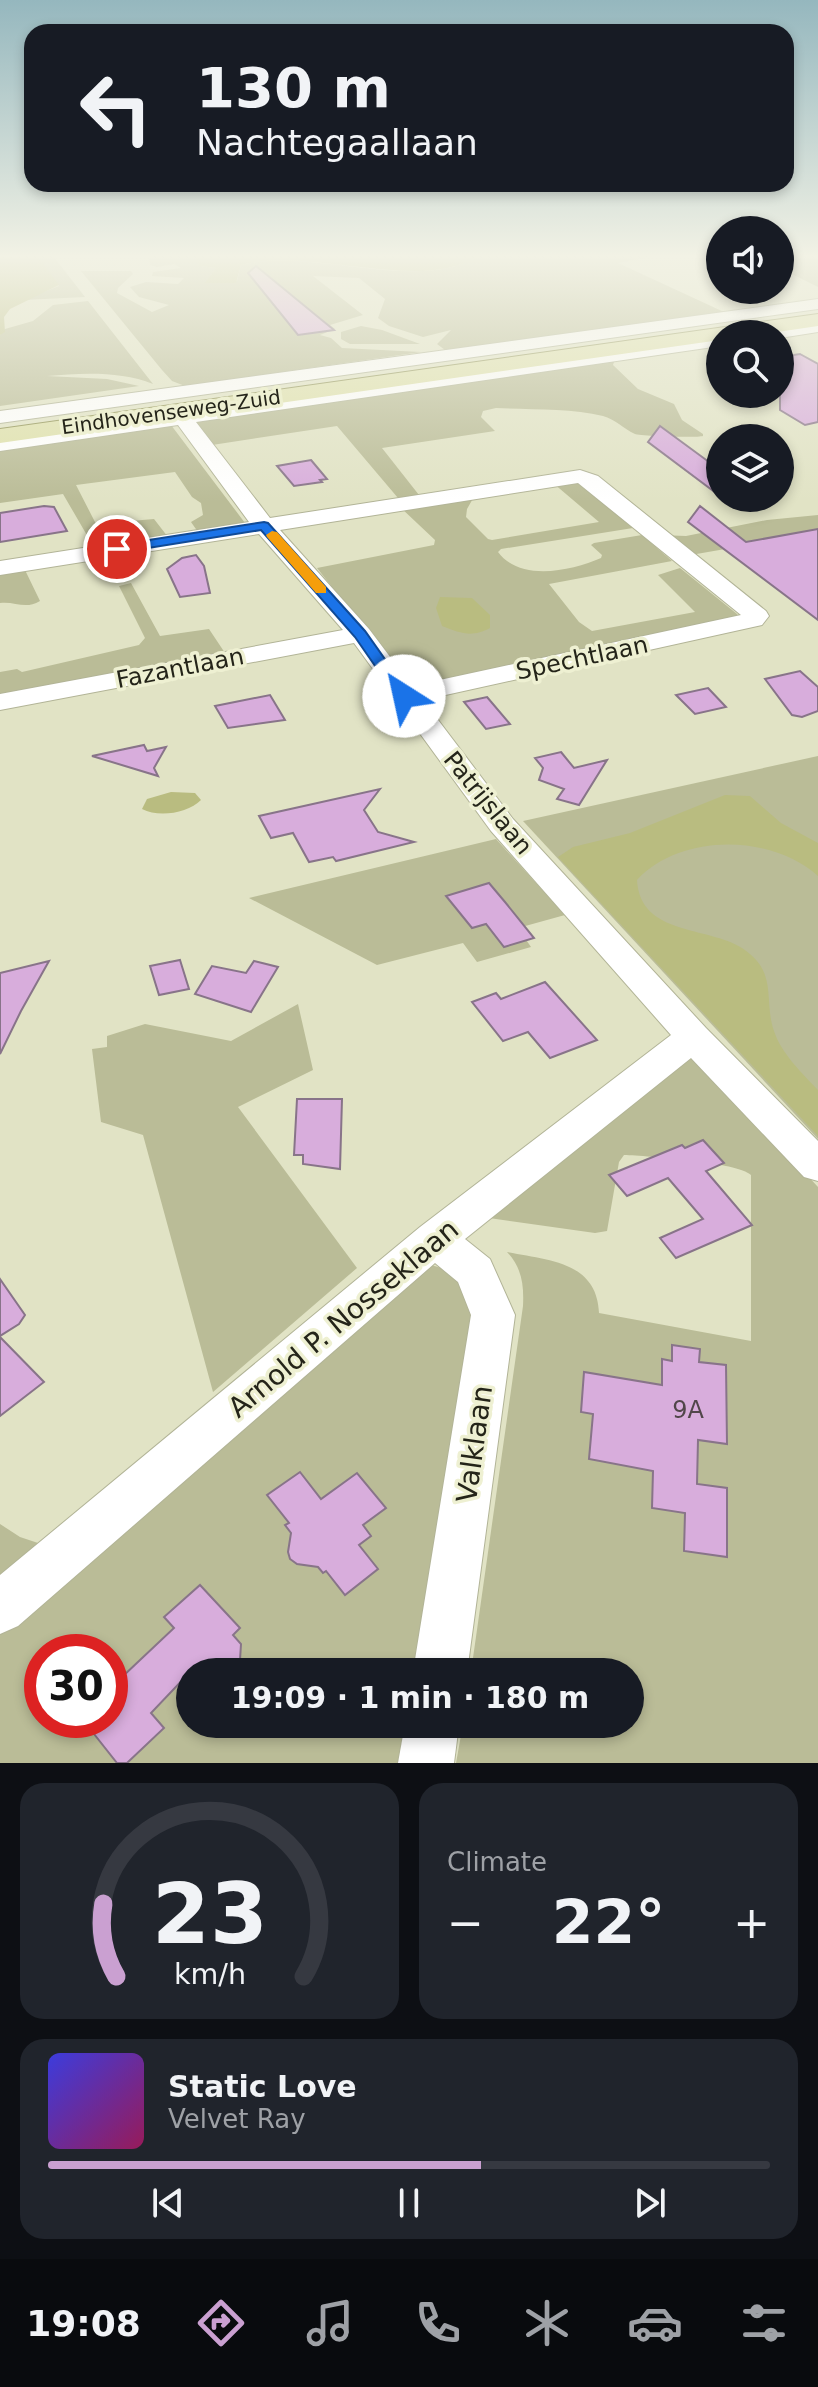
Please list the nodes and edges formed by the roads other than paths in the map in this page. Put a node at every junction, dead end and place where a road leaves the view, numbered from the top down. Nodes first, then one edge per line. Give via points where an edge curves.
1 (570, 338) edge
2 (622, 338) edge
3 (689, 338) edge
4 (706, 343) edge
5 (0, 417) edge
6 (183, 418) junction
7 (0, 425) edge
8 (0, 436) edge
9 (0, 445) edge
10 (264, 526) junction
11 (0, 568) edge
12 (360, 634) junction
13 (404, 696) junction
14 (0, 702) edge
15 (693, 1037) junction
16 (818, 1166) edge
17 (435, 1239) junction
18 (0, 1608) edge
19 (442, 1658) edge
20 (430, 1738) edge
21 (426, 1763) edge

1 - 5 street, Eindhovenseweg-Zuid
2 - 7 main road, Eindhovenseweg-Zuid
3 - 8 main road, Eindhovenseweg-Zuid
4 - 6 street, Eindhovenseweg-Zuid
6 - 9 street, Eindhovenseweg-Zuid
6 - 10 street, Patrijslaan
10 - 11 street
10 - 12 street, Patrijslaan
10 - 13 street, Spechtlaan via 580,476 757,616
12 - 13 street, Patrijslaan
12 - 14 street, Fazantlaan
13 - 15 street, Patrijslaan via 502,825
15 - 16 street, Patrijslaan
15 - 17 street, Arnold P. Nosseklaan
17 - 18 street, Arnold P. Nosseklaan
17 - 19 street, Valklaan via 475,1271 493,1315
20 - 21 street

